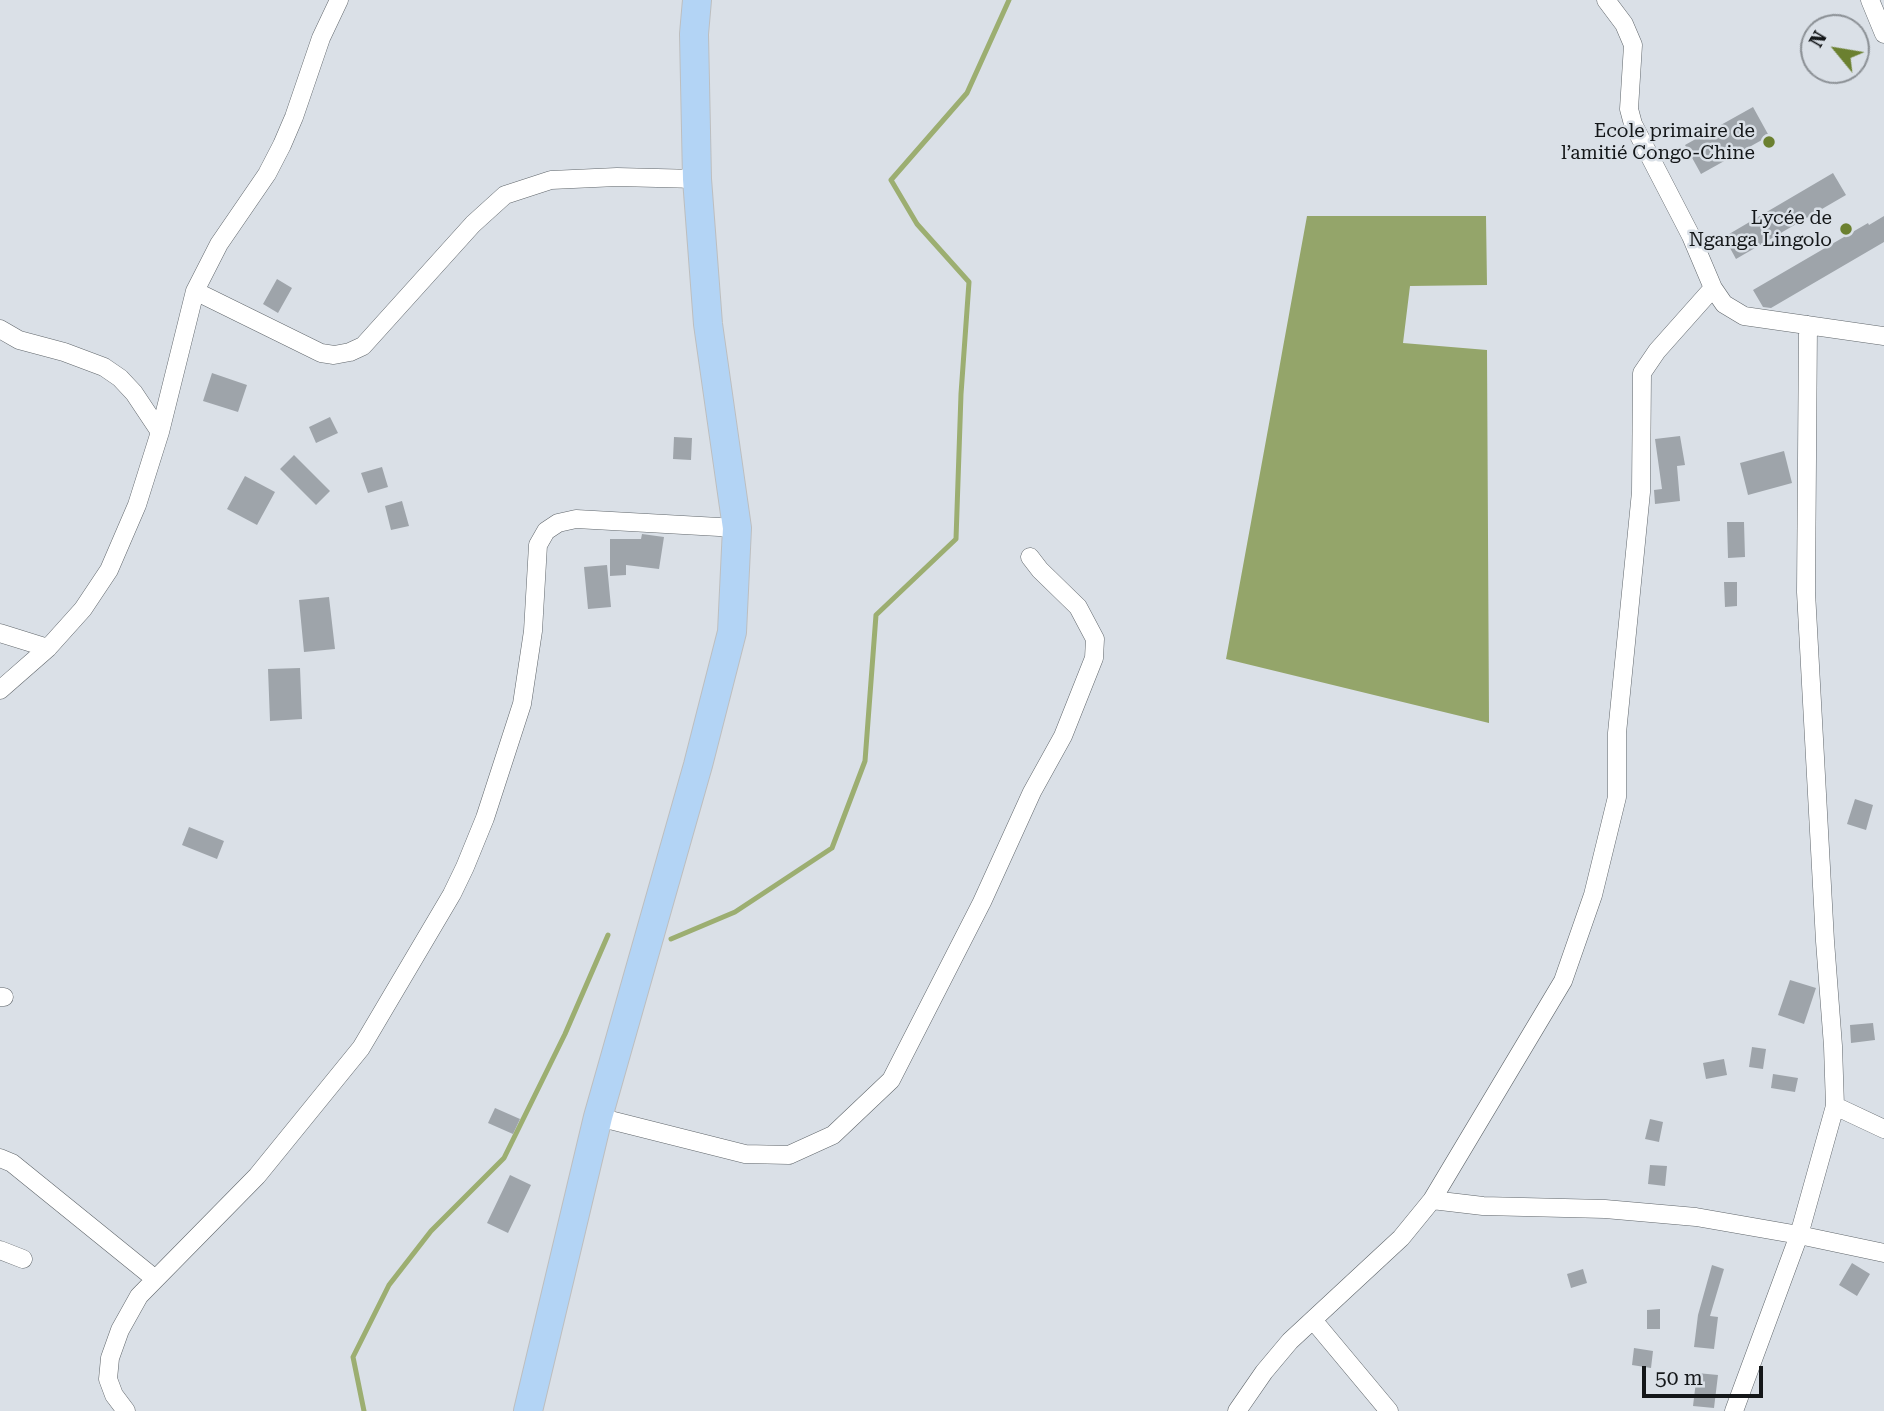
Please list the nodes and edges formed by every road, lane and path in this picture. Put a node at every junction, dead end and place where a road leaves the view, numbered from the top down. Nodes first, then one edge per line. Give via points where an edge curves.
1 (340, 0) edge
2 (697, 0) edge
3 (1606, 0) edge
4 (1870, 0) edge
5 (1884, 34) edge
6 (697, 180) junction
7 (1713, 288) junction
8 (195, 291) junction
9 (1808, 325) junction
10 (0, 328) edge
11 (1884, 336) edge
12 (160, 432) junction
13 (737, 528) junction
14 (1030, 557) dead end
15 (0, 633) edge
16 (48, 648) junction
17 (0, 690) edge
18 (1835, 1106) junction
19 (598, 1116) junction
20 (1884, 1129) edge
21 (0, 1158) edge
22 (1432, 1200) junction
23 (1799, 1234) junction
24 (0, 1250) edge
25 (1884, 1252) edge
26 (23, 1259) dead end
27 (154, 1278) junction
28 (1313, 1320) junction
29 (126, 1411) edge
30 (528, 1411) edge
31 (1237, 1411) edge
32 (1389, 1411) edge
33 (1734, 1411) edge

1 - 8 street via 272,164 219,244
2 - 6 main road
3 - 7 street via 1633,45 1629,109 1633,124
4 - 5 street
6 - 8 street via 551,180 505,195 363,346 350,352 321,353
6 - 13 main road via 708,324
7 - 9 street via 1724,304 1744,316
7 - 22 street via 1642,373 1641,492 1618,733 1617,797 1593,895 1563,981
8 - 12 street
9 - 11 street
9 - 18 street via 1806,592
10 - 12 street via 19,340 104,367 134,393
12 - 16 street via 137,505 109,570 83,609
13 - 19 main road via 732,632
13 - 27 street via 576,519 546,531 538,545 533,631 522,705 485,818 452,894 360,1048 257,1176
14 - 19 street via 1078,607 1095,639 1094,658 1063,736 891,1080 833,1135 789,1155 744,1154
15 - 16 street
16 - 17 street
18 - 20 street
18 - 23 street
19 - 30 main road
21 - 27 street
22 - 23 street via 1696,1217
22 - 28 street via 1401,1238
23 - 25 street
23 - 33 street
24 - 26 street
27 - 29 street via 139,1296 110,1358 108,1379
28 - 31 street via 1264,1372
28 - 32 street

